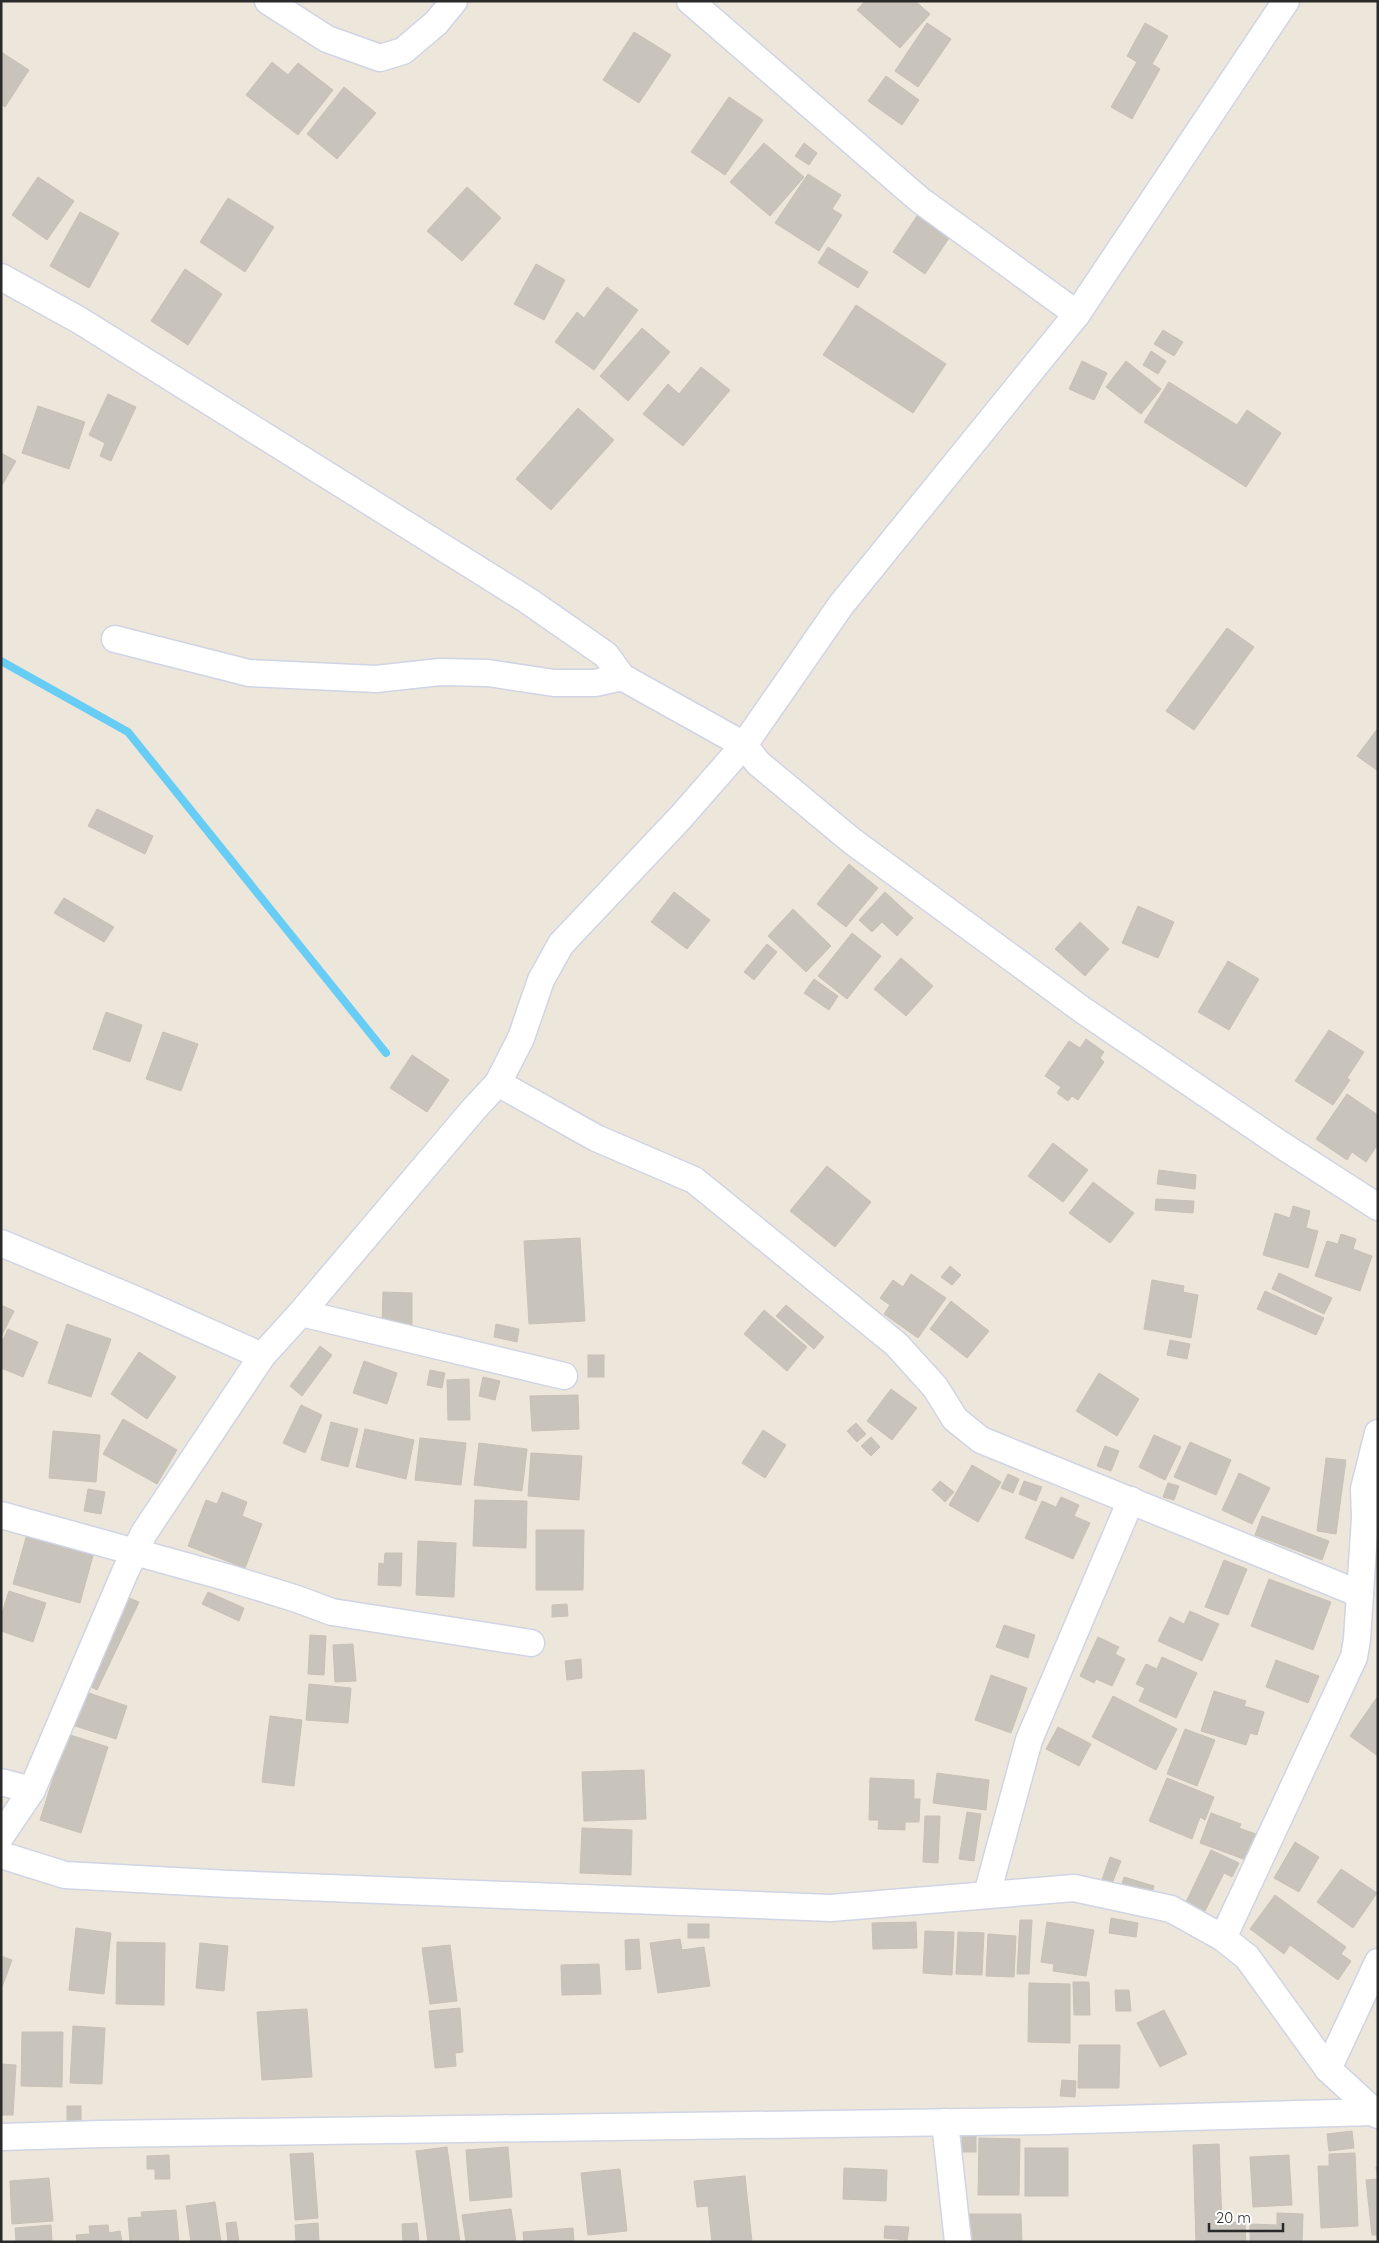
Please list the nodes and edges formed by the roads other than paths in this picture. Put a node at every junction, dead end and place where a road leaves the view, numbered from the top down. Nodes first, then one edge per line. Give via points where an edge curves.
1 (268, 1) edge
2 (454, 1) edge
3 (690, 1) edge
4 (1286, 1) edge
5 (1, 277) edge
6 (1077, 314) junction
7 (115, 639) dead end
8 (622, 677) junction
9 (744, 745) junction
10 (498, 1083) junction
11 (1378, 1206) edge
12 (1, 1243) edge
13 (301, 1313) junction
14 (262, 1356) junction
15 (564, 1376) dead end
16 (1378, 1433) edge
17 (1130, 1500) junction
18 (1, 1515) edge
19 (135, 1551) junction
20 (1360, 1594) junction
21 (531, 1643) dead end
22 (1, 1782) edge
23 (32, 1790) junction
24 (1, 1836) edge
25 (1, 1855) edge
26 (987, 1894) junction
27 (1224, 1938) junction
28 (1378, 1962) edge
29 (1328, 2069) junction
30 (1376, 2113) edge
31 (945, 2122) junction
32 (1, 2137) edge
33 (958, 2242) edge

1 - 2 street via 327,39 380,58 403,51 436,23
3 - 6 street via 920,200
4 - 6 street
5 - 8 street via 79,320 527,600 606,656
6 - 9 street via 841,605
7 - 8 street via 248,674 376,679 440,672 488,673 554,683 594,683
8 - 9 street
9 - 10 street via 681,817 560,944 541,980 521,1038
9 - 11 street via 758,763 852,840 1084,1011 1280,1144
10 - 13 street
10 - 17 street via 596,1138 694,1180 896,1344 935,1387 955,1419 981,1440
12 - 14 street
13 - 14 street
13 - 15 street
14 - 19 street
16 - 20 street via 1364,1489
17 - 20 street
17 - 26 street via 1029,1740
18 - 19 street
19 - 21 street via 332,1612
19 - 23 street
20 - 27 street via 1354,1657
22 - 23 street
23 - 24 street
25 - 26 street via 65,1875 831,1908
26 - 27 street via 1074,1888 1171,1909
27 - 29 street via 1247,1958
28 - 29 street
29 - 30 street
30 - 31 street
31 - 32 street
31 - 33 street

